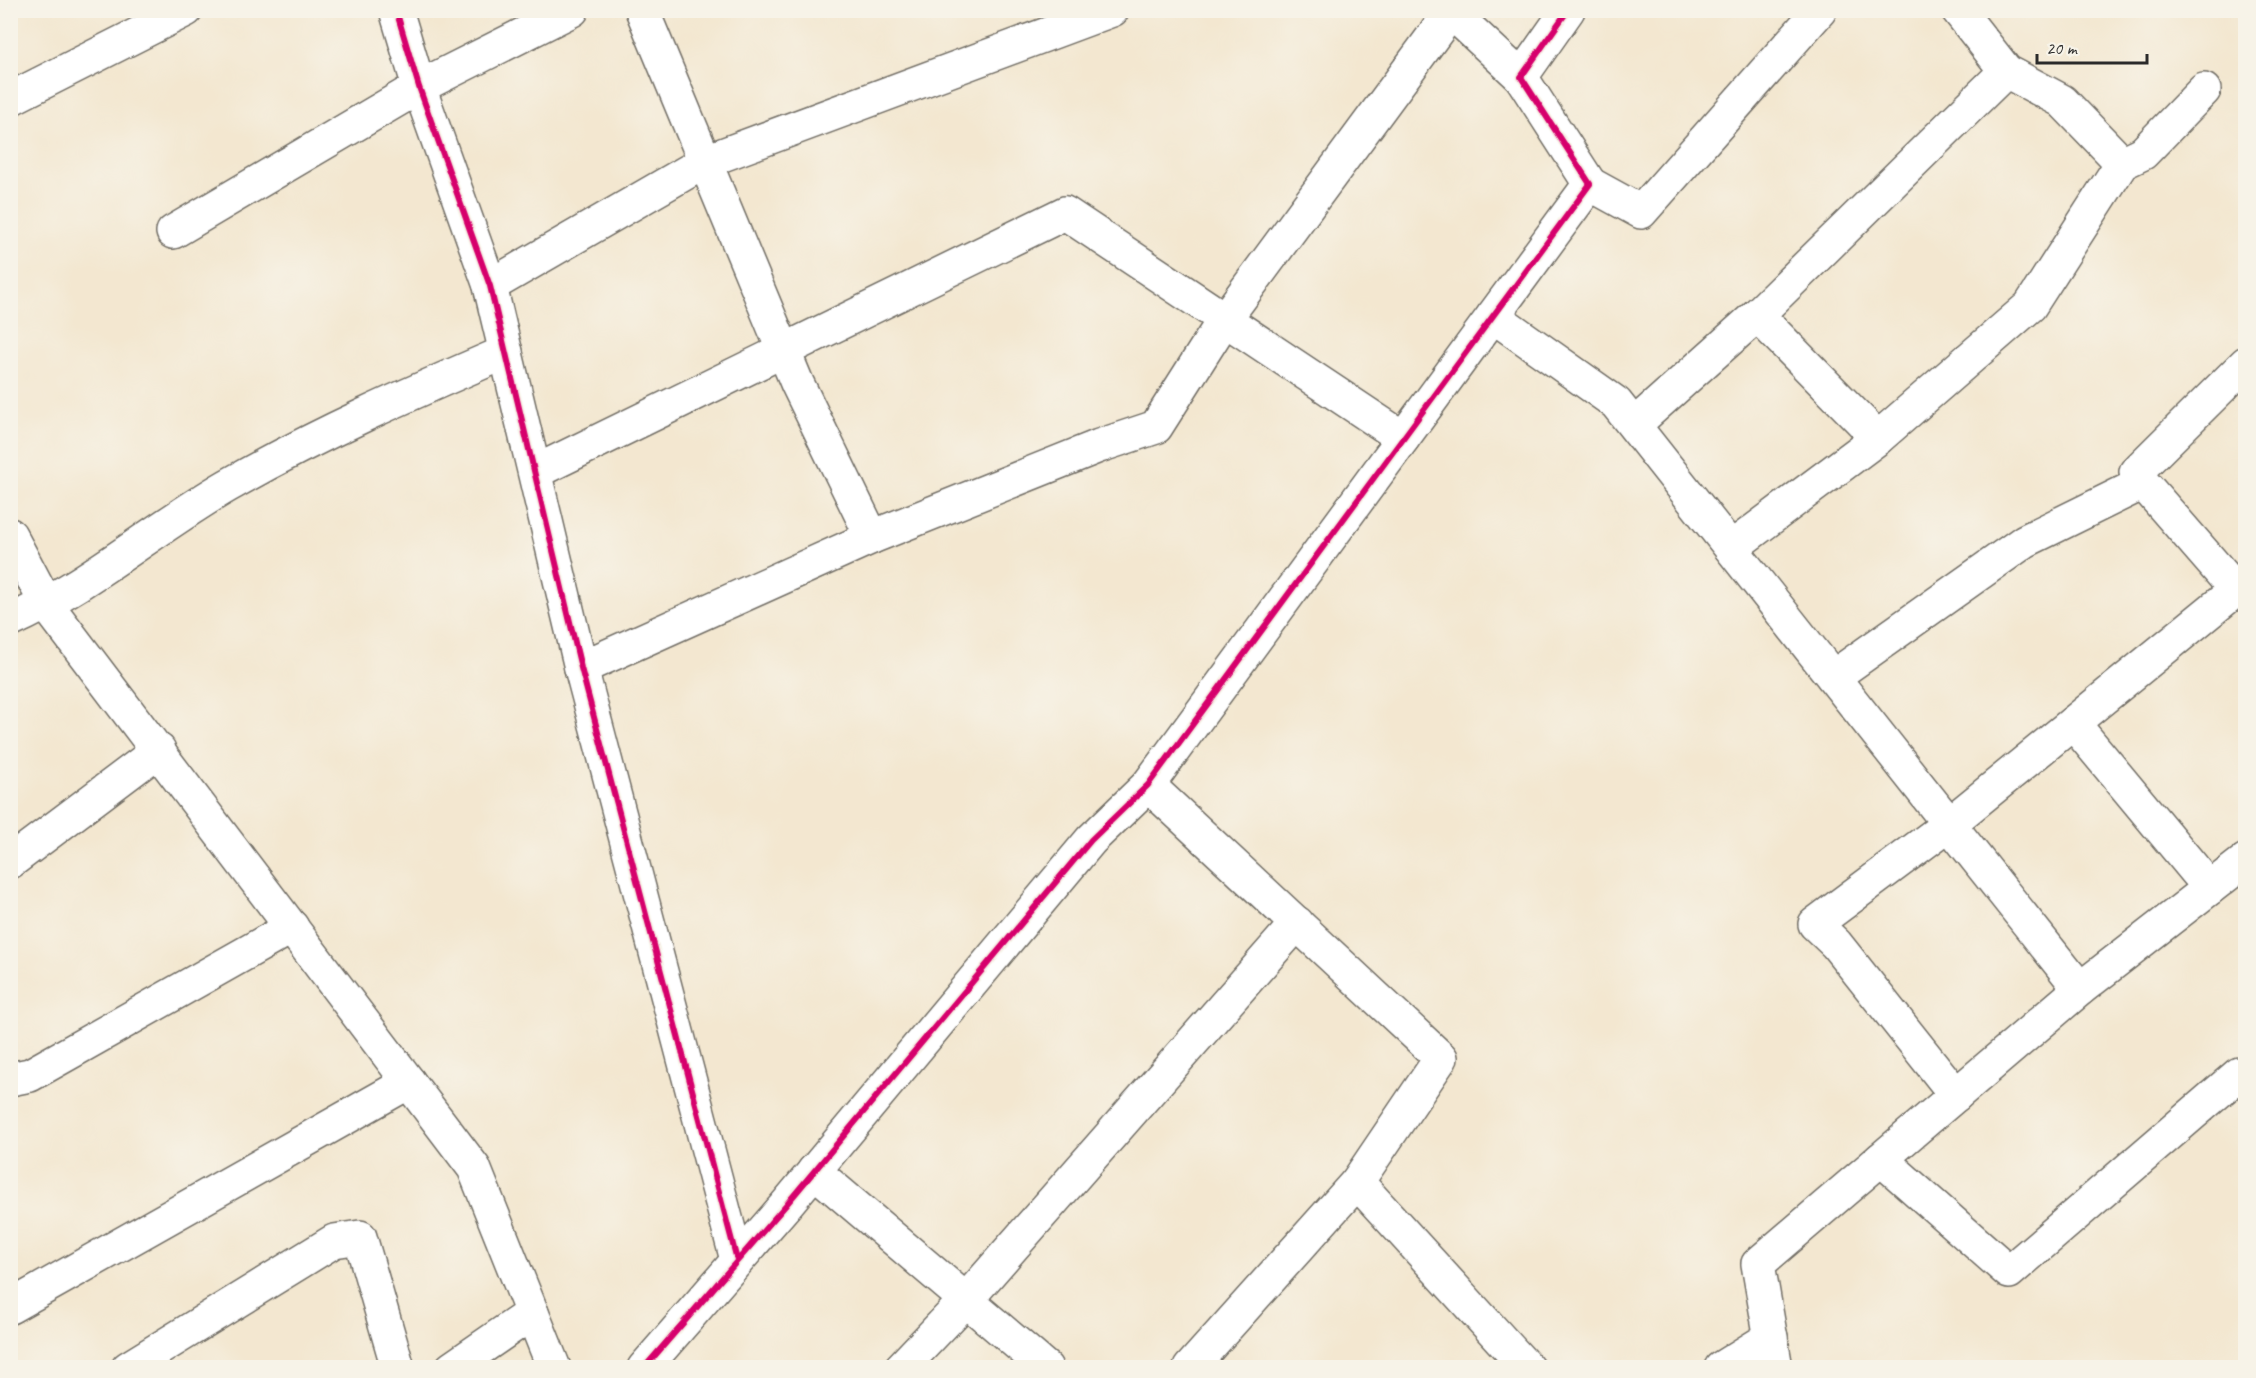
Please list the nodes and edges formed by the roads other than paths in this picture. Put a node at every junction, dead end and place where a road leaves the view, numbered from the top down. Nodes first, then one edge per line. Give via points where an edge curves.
1 (186, 10) edge
2 (396, 10) edge
3 (572, 10) edge
4 (642, 10) edge
5 (1112, 10) edge
6 (1568, 10) edge
7 (1820, 10) edge
8 (1958, 10) edge
9 (1450, 11) edge
10 (2006, 71) junction
11 (1521, 77) junction
12 (419, 87) junction
13 (2204, 90) dead end
14 (10, 99) edge
15 (706, 161) junction
16 (2122, 164) junction
17 (1590, 184) junction
18 (173, 232) dead end
19 (490, 286) junction
20 (1757, 315) junction
21 (1493, 316) junction
22 (1224, 320) junction
23 (784, 351) junction
24 (506, 352) junction
25 (2246, 363) edge
26 (1634, 425) junction
27 (1403, 438) junction
28 (1878, 438) junction
29 (535, 472) junction
30 (2143, 483) junction
31 (10, 535) edge
32 (872, 537) junction
33 (1731, 548) junction
34 (2242, 592) edge
35 (47, 605) junction
36 (10, 621) edge
37 (581, 668) junction
38 (1833, 677) junction
39 (2073, 723) junction
40 (159, 750) junction
41 (1148, 785) junction
42 (1949, 824) junction
43 (2246, 860) edge
44 (10, 862) edge
45 (2210, 888) junction
46 (1297, 923) junction
47 (292, 927) junction
48 (2080, 989) junction
49 (2243, 1071) edge
50 (10, 1079) edge
51 (409, 1082) junction
52 (1956, 1095) junction
53 (1881, 1159) junction
54 (814, 1171) junction
55 (1357, 1182) junction
56 (737, 1260) junction
57 (966, 1300) junction
58 (10, 1307) edge
59 (532, 1313) junction
60 (1774, 1352) edge
61 (1516, 1363) edge
62 (128, 1368) edge
63 (398, 1368) edge
64 (452, 1368) edge
65 (554, 1368) edge
66 (644, 1368) edge
67 (901, 1368) edge
68 (1046, 1368) edge
69 (1190, 1368) edge
70 (1721, 1368) edge

1 - 14 street
2 - 12 street
3 - 12 street
4 - 15 street
5 - 15 street
6 - 11 street
7 - 17 street via 1641,212
8 - 10 street
9 - 11 street
9 - 22 street
10 - 16 street via 2062,101
10 - 20 street
11 - 17 street
12 - 18 street
12 - 19 street
13 - 16 street via 2143,153
15 - 19 street
15 - 23 street
16 - 28 street via 2030,306
17 - 21 street
19 - 24 street
20 - 26 street
20 - 28 street
21 - 26 street via 1616,403
21 - 27 street
22 - 23 street via 1065,213
22 - 27 street
22 - 32 street via 1156,427
23 - 29 street
23 - 32 street
24 - 29 street
24 - 35 street via 347,421 225,487
25 - 30 street via 2136,472
26 - 33 street
27 - 41 street
28 - 33 street
29 - 37 street
30 - 34 street
30 - 38 street via 2025,541
31 - 35 street
32 - 37 street
33 - 38 street
34 - 39 street
35 - 36 street
35 - 40 street
37 - 56 street
38 - 42 street
39 - 42 street
39 - 45 street
40 - 44 street
40 - 47 street
41 - 46 street
41 - 54 street via 1091,840
42 - 48 street
42 - 52 street via 1815,924 1836,944
43 - 45 street
45 - 48 street
46 - 55 street via 1441,1058
46 - 57 street
47 - 50 street via 30,1075
47 - 51 street
48 - 52 street
49 - 53 street via 2009,1272
51 - 58 street
51 - 59 street via 474,1168
52 - 53 street
53 - 60 street via 1758,1264
54 - 56 street
54 - 57 street
55 - 61 street
55 - 69 street
56 - 66 street
57 - 67 street
57 - 68 street
59 - 64 street
59 - 65 street
60 - 70 street
62 - 63 street via 334,1241 360,1237

